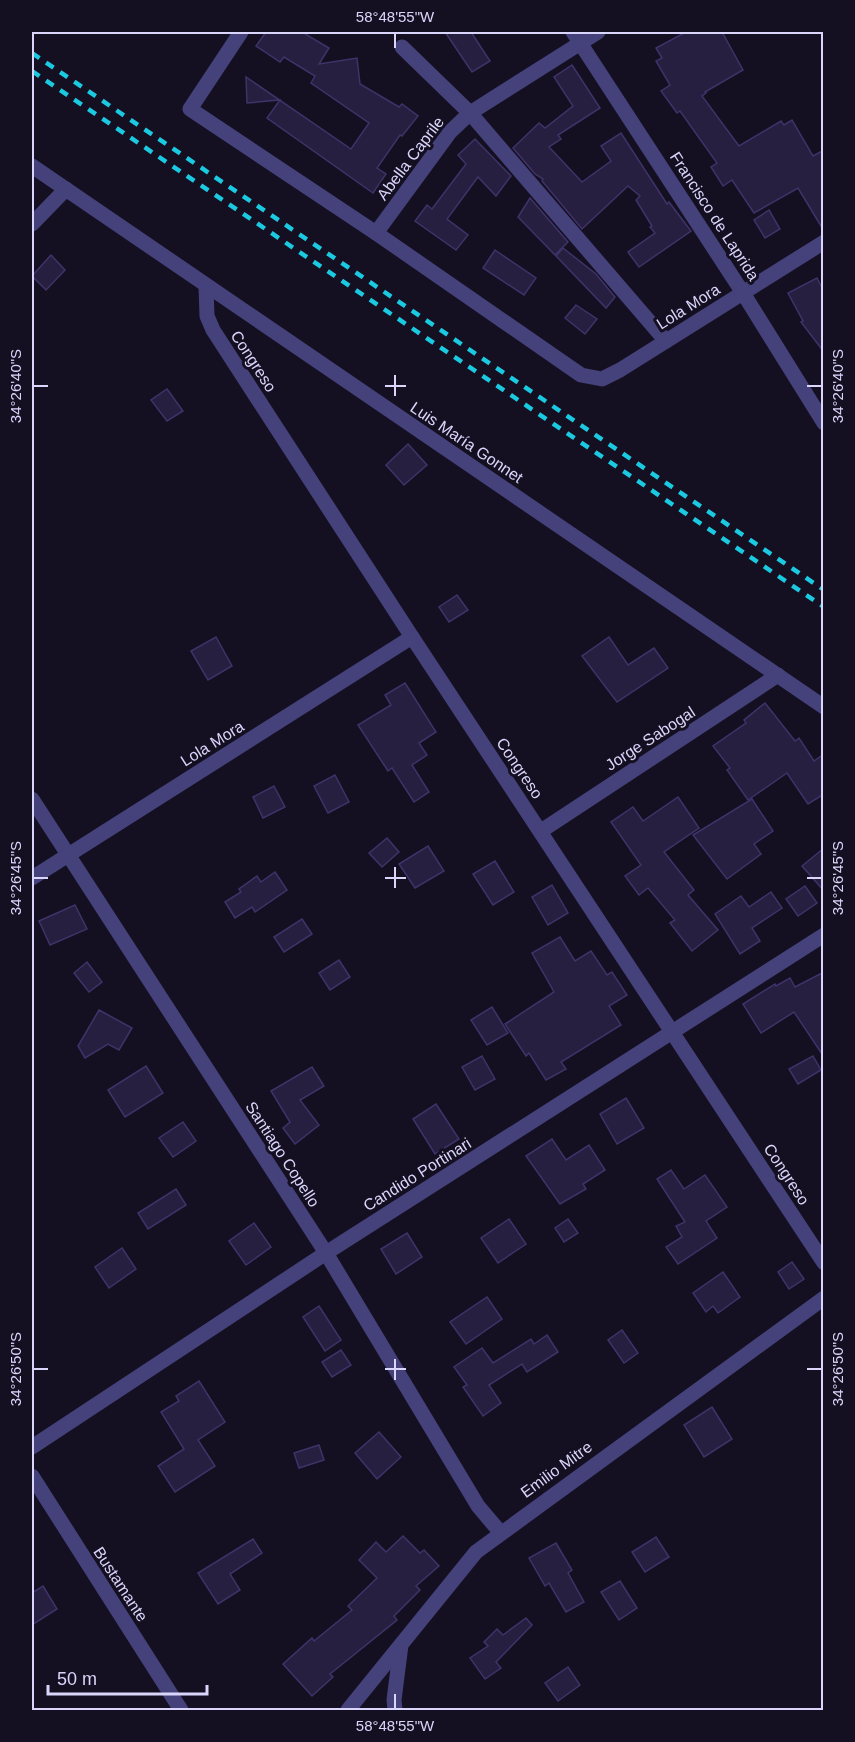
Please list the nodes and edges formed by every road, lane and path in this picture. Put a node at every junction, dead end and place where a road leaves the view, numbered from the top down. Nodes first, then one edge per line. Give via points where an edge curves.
1 (241, 32) edge
2 (598, 32) edge
3 (577, 37) edge
4 (402, 46) dead end
5 (470, 113) junction
6 (32, 166) edge
7 (66, 189) junction
8 (32, 224) edge
9 (376, 234) junction
10 (824, 242) edge
11 (206, 286) junction
12 (743, 293) junction
13 (666, 341) junction
14 (824, 423) edge
15 (412, 637) junction
16 (778, 675) junction
17 (824, 707) edge
18 (32, 799) edge
19 (541, 831) junction
20 (68, 856) junction
21 (32, 878) edge
22 (824, 935) edge
23 (672, 1033) junction
24 (326, 1253) junction
25 (824, 1263) edge
26 (824, 1298) edge
27 (32, 1447) edge
28 (32, 1476) edge
29 (500, 1532) junction
30 (401, 1645) junction
31 (181, 1710) edge
32 (348, 1710) edge
33 (395, 1710) edge

1 - 9 street via 190,109
2 - 3 street, Abella Caprile
3 - 5 street, Abella Caprile
3 - 12 street, Francisco de Laprida
4 - 5 street
5 - 9 street, Abella Caprile via 450,132
5 - 13 street
6 - 7 street, Luis María Gonnet
7 - 8 street
7 - 11 street, Luis María Gonnet
9 - 13 street, Lola Mora via 580,375 602,379
10 - 12 street, Lola Mora
11 - 15 street, Congreso via 207,316 213,330
11 - 16 street, Luis María Gonnet
12 - 13 street, Lola Mora
12 - 14 street, Francisco de Laprida
15 - 19 street, Congreso
15 - 20 street, Lola Mora
16 - 17 street, Luis María Gonnet
16 - 19 street, Jorge Sabogal
18 - 20 street, Santiago Copello
19 - 23 street, Congreso
20 - 21 street, Lola Mora
20 - 24 street, Santiago Copello
22 - 23 street, Candido Portinari
23 - 24 street, Candido Portinari
23 - 25 street, Congreso
24 - 27 street, Candido Portinari
24 - 29 street, Santiago Copello via 478,1506
26 - 29 street, Emilio Mitre
28 - 31 street, Bustamante
29 - 30 street, Emilio Mitre via 470,1558
30 - 32 street, Emilio Mitre
30 - 33 street

